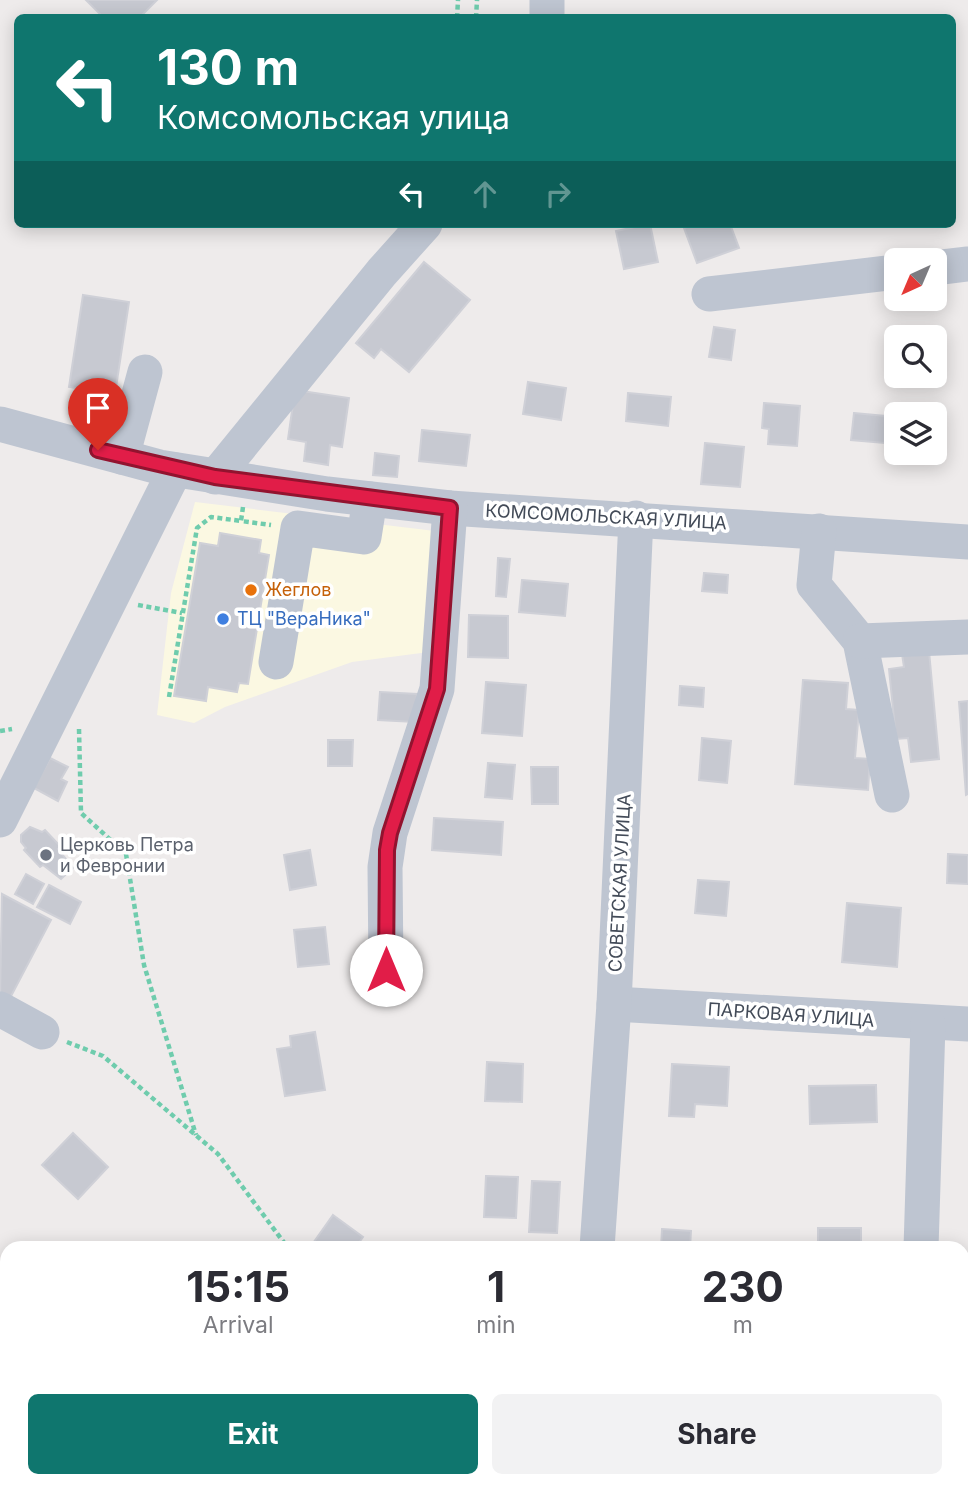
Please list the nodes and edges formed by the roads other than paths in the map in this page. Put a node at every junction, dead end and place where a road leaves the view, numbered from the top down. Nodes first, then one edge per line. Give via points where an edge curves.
1 (421, 228) edge
2 (968, 264) edge
3 (947, 266) edge
4 (884, 273) edge
5 (709, 294) dead end
6 (145, 372) dead end
7 (0, 424) edge
8 (122, 457) junction
9 (175, 470) junction
10 (215, 477) junction
11 (370, 499) junction
12 (450, 508) junction
13 (636, 518) junction
14 (819, 531) junction
15 (968, 542) edge
16 (968, 637) edge
17 (860, 640) junction
18 (276, 662) dead end
19 (892, 795) dead end
20 (0, 820) edge
21 (386, 970) dead end
22 (614, 1004) junction
23 (0, 1009) edge
24 (928, 1024) junction
25 (968, 1024) edge
26 (42, 1032) road end
27 (597, 1241) edge
28 (921, 1241) edge

1 - 10 street
2 - 3 street
4 - 5 street
6 - 8 street
7 - 8 street, КОМСОМОЛЬСКАЯ УЛИЦА
8 - 9 street, КОМСОМОЛЬСКАЯ УЛИЦА
9 - 10 street, КОМСОМОЛЬСКАЯ УЛИЦА
9 - 20 street
10 - 11 street, КОМСОМОЛЬСКАЯ УЛИЦА
11 - 12 street, КОМСОМОЛЬСКАЯ УЛИЦА
11 - 18 street via 364,537 298,528
12 - 13 street, КОМСОМОЛЬСКАЯ УЛИЦА
12 - 21 street via 437,689 390,833 385,867
13 - 14 street, КОМСОМОЛЬСКАЯ УЛИЦА
13 - 22 street, СОВЕТСКАЯ УЛИЦА
14 - 15 street, КОМСОМОЛЬСКАЯ УЛИЦА
14 - 17 street via 814,585
16 - 17 street
17 - 19 street
22 - 24 street, ПАРКОВАЯ УЛИЦА
22 - 27 street, СОВЕТСКАЯ УЛИЦА
23 - 26 street
24 - 25 street, ПАРКОВАЯ УЛИЦА
24 - 28 street

